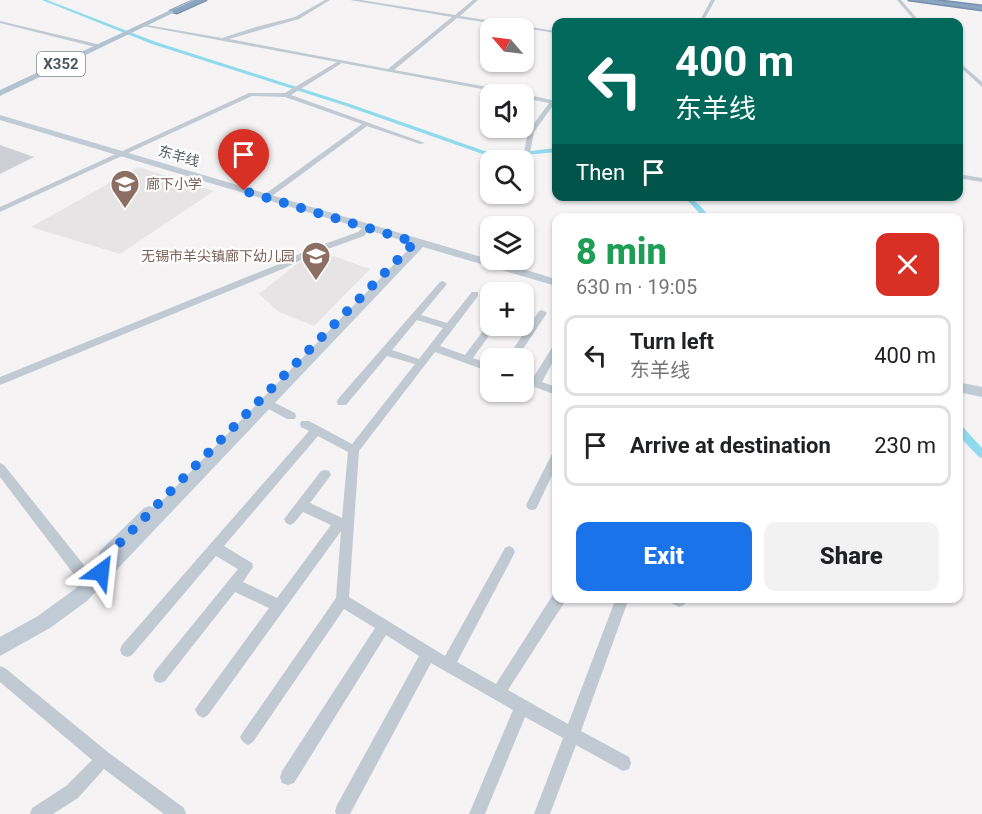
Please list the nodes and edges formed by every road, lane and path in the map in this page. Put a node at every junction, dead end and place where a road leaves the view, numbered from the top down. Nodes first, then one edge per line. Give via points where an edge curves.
1 (177, 0) edge
2 (196, 0) edge
3 (202, 0) edge
4 (328, 0) edge
5 (352, 0) edge
6 (476, 0) edge
7 (713, 0) edge
8 (899, 0) edge
9 (913, 0) edge
10 (934, 0) edge
11 (187, 1) edge
12 (982, 7) edge
13 (174, 11) junction
14 (455, 16) junction
15 (703, 18) edge
16 (915, 18) edge
17 (0, 22) edge
18 (143, 25) junction
19 (552, 31) edge
20 (124, 33) junction
21 (222, 40) junction
22 (95, 45) junction
23 (340, 63) junction
24 (963, 67) edge
25 (389, 71) junction
26 (982, 85) edge
27 (480, 87) edge
28 (0, 91) edge
29 (288, 94) junction
30 (534, 98) edge
31 (552, 101) edge
32 (552, 106) edge
33 (0, 117) edge
34 (366, 124) junction
35 (422, 143) dead end
36 (529, 150) edge
37 (119, 154) junction
38 (963, 177) edge
39 (982, 180) edge
40 (265, 197) junction
41 (0, 210) edge
42 (367, 228) junction
43 (418, 243) junction
44 (552, 282) edge
45 (443, 284) dead end
46 (475, 294) dead end
47 (542, 313) dead end
48 (416, 316) junction
49 (450, 327) junction
50 (484, 336) edge
51 (434, 348) junction
52 (519, 348) edge
53 (386, 351) junction
54 (552, 355) edge
55 (467, 359) junction
56 (422, 363) junction
57 (480, 364) edge
58 (0, 381) edge
59 (536, 383) joint
60 (963, 388) edge
61 (552, 389) edge
62 (982, 392) edge
63 (342, 402) dead end
64 (267, 403) junction
65 (291, 416) dead end
66 (354, 450) junction
67 (552, 465) edge
68 (0, 468) edge
69 (325, 475) dead end
70 (301, 505) junction
71 (532, 505) dead end
72 (290, 519) dead end
73 (344, 525) junction
74 (214, 548) junction
75 (508, 552) dead end
76 (96, 578) junction
77 (233, 585) junction
78 (342, 600) junction
79 (556, 603) edge
80 (621, 603) edge
81 (279, 606) junction
82 (384, 626) junction
83 (0, 647) edge
84 (127, 650) dead end
85 (428, 654) junction
86 (448, 665) junction
87 (0, 674) edge
88 (160, 676) dead end
89 (498, 693) junction
90 (522, 707) junction
91 (203, 710) dead end
92 (572, 735) junction
93 (248, 737) dead end
94 (103, 759) junction
95 (623, 763) dead end
96 (288, 777) dead end
97 (343, 811) dead end
98 (38, 814) edge
99 (178, 814) edge
100 (477, 814) edge
101 (542, 814) edge

1 - 11 street
2 - 13 main road, X352
3 - 13 highway
4 - 21 street via 297,18
5 - 14 street
6 - 14 street
7 - 15 street
8 - 16 street
9 - 12 highway
10 - 12 highway
11 - 20 main road, X352
13 - 18 main road, X352
14 - 19 street
14 - 25 street
17 - 22 street
18 - 20 main road, X352
18 - 21 street
20 - 22 main road, X352
20 - 28 main road, X352
21 - 23 street
22 - 28 main road, X352
23 - 25 street
23 - 29 street
24 - 26 street
25 - 27 street
29 - 34 street
29 - 37 street via 251,94
30 - 31 street
32 - 36 street via 531,132
33 - 37 street, 东羊线
34 - 35 street
34 - 40 street
37 - 40 street, 东羊线
37 - 41 street
38 - 39 street
40 - 42 street, 东羊线
42 - 43 street, 东羊线
42 - 58 street via 361,234
43 - 44 street, 东羊线
43 - 64 street
43 - 76 street via 106,557
45 - 48 street
46 - 49 street
47 - 52 street
48 - 49 street
48 - 53 street
49 - 51 street
50 - 55 street
51 - 55 street
51 - 56 street
53 - 56 street
53 - 63 street
54 - 59 street
55 - 57 street
56 - 66 street
59 - 61 street
60 - 62 street
64 - 65 street
64 - 76 street
66 - 73 street
66 - 74 street via 310,427
67 - 71 street
68 - 76 street
69 - 70 street
70 - 72 street
70 - 73 street
73 - 78 street
73 - 81 street
74 - 77 street via 247,567
74 - 84 street
75 - 86 street
76 - 83 street via 81,595 44,622
77 - 81 street
77 - 88 street
78 - 82 street
78 - 93 street
79 - 89 street
80 - 92 street
81 - 91 street
82 - 85 street
82 - 96 street
85 - 86 street
85 - 97 street
86 - 89 street
87 - 94 street
89 - 90 street
90 - 92 street
90 - 100 street
92 - 95 street
92 - 101 street
94 - 98 street via 72,792
94 - 99 street

